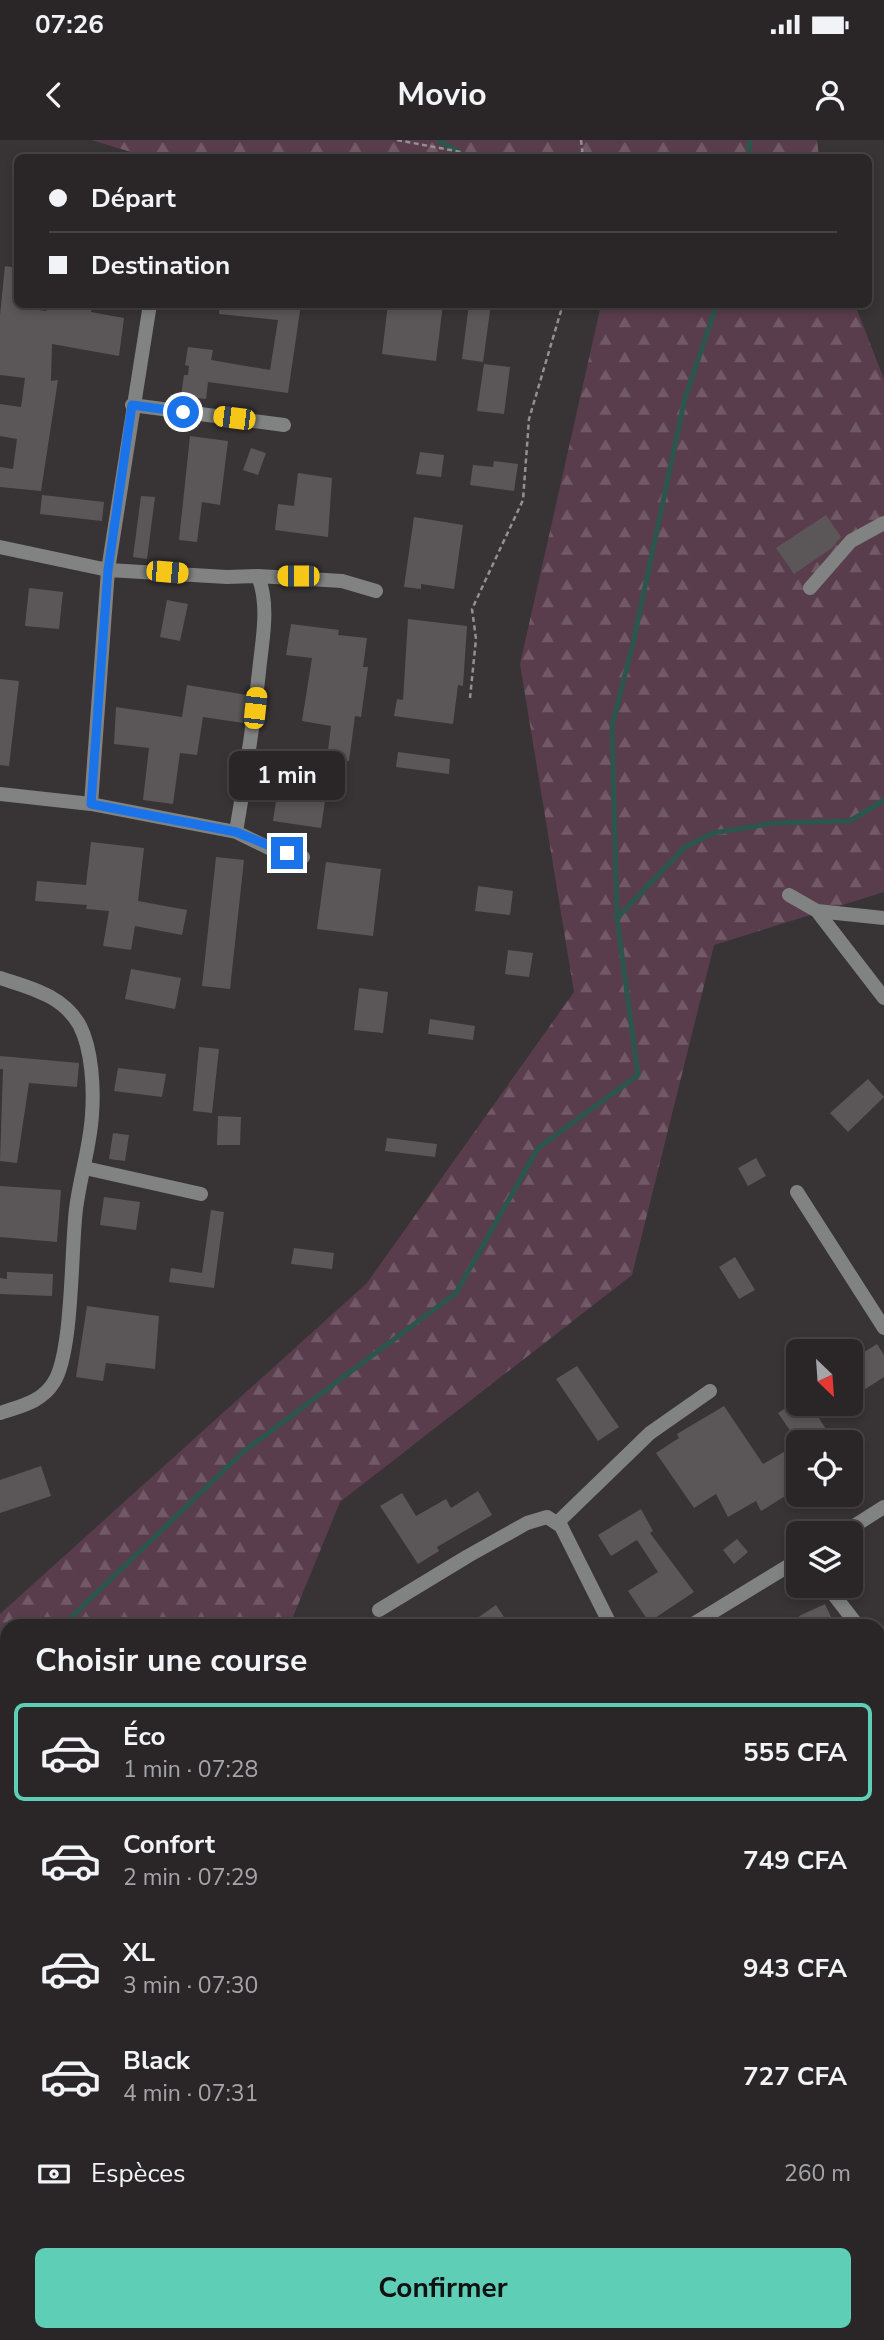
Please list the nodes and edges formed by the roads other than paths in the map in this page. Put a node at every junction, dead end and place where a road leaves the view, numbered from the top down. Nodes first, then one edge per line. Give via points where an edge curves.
1 (149, 308) edge
2 (132, 405) junction
3 (284, 425) dead end
4 (884, 523) edge
5 (0, 547) edge
6 (108, 570) junction
7 (258, 576) junction
8 (810, 588) dead end
9 (376, 591) dead end
10 (0, 794) edge
11 (91, 804) junction
12 (236, 832) junction
13 (303, 857) dead end
14 (789, 895) dead end
15 (817, 911) junction
16 (884, 918) edge
17 (0, 978) edge
18 (884, 999) edge
19 (85, 1168) junction
20 (797, 1192) dead end
21 (201, 1194) dead end
22 (884, 1328) edge
23 (710, 1391) dead end
24 (0, 1413) edge
25 (884, 1507) edge
26 (862, 1521) edge
27 (558, 1522) junction
28 (786, 1567) edge
29 (836, 1598) edge
30 (379, 1610) dead end
31 (607, 1619) edge
32 (701, 1619) edge
33 (853, 1619) edge

1 - 2 street
2 - 3 street
2 - 6 street
4 - 8 street via 850,541
5 - 6 street
6 - 7 street
6 - 11 street
7 - 9 street via 342,581
7 - 12 street via 265,614 253,732
10 - 11 street
11 - 12 street
12 - 13 street via 271,849
14 - 15 street
15 - 16 street
15 - 18 street
17 - 19 street via 36,989 63,1004 80,1027 90,1064 92,1113
19 - 21 street
19 - 24 street via 74,1229 65,1345 55,1382 38,1401
20 - 22 street
23 - 27 street via 650,1433
25 - 26 street
27 - 30 street via 547,1517 527,1523
27 - 31 street
28 - 32 street
29 - 33 street

